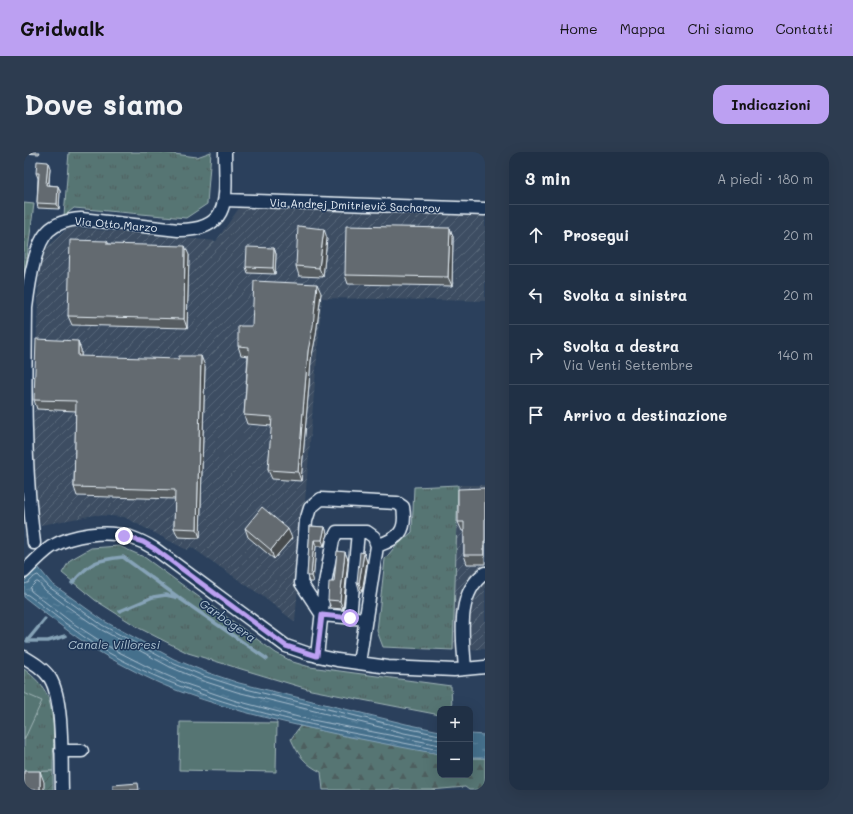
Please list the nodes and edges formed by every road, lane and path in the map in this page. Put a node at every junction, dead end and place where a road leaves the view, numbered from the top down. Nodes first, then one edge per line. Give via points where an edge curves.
1 (225, 152) edge
2 (225, 200) junction
3 (485, 209) edge
4 (358, 532) junction
5 (34, 543) dead end
6 (377, 546) junction
7 (24, 572) edge
8 (485, 573) edge
9 (322, 615) junction
10 (350, 618) junction
11 (366, 619) junction
12 (317, 656) junction
13 (24, 657) edge
14 (359, 663) junction
15 (485, 667) edge
16 (465, 669) junction
17 (61, 751) junction
18 (82, 751) dead end
19 (62, 790) edge

1 - 2 street, Via Otto Marzo
2 - 3 street, Via Andrej Dmitrievič Sacharov
2 - 5 street, Via Otto Marzo via 221,212 214,221 191,230 81,219 60,223 43,236 37,248 29,281 26,308 25,474 28,513
4 - 6 street via 367,532 374,537
4 - 9 street via 337,532 333,540
4 - 10 street
6 - 9 street via 398,536 404,527 403,507 397,502 321,499 310,508 306,521 301,583
6 - 11 street
7 - 12 street via 52,546 75,537 107,534 131,537 164,556 286,646
8 - 16 street via 472,587 464,605 462,619
9 - 10 street
9 - 12 street
10 - 11 street
11 - 14 street
12 - 14 street
13 - 17 street via 43,670 53,684 60,719
14 - 16 street via 401,668
15 - 16 street
17 - 18 street
17 - 19 street

